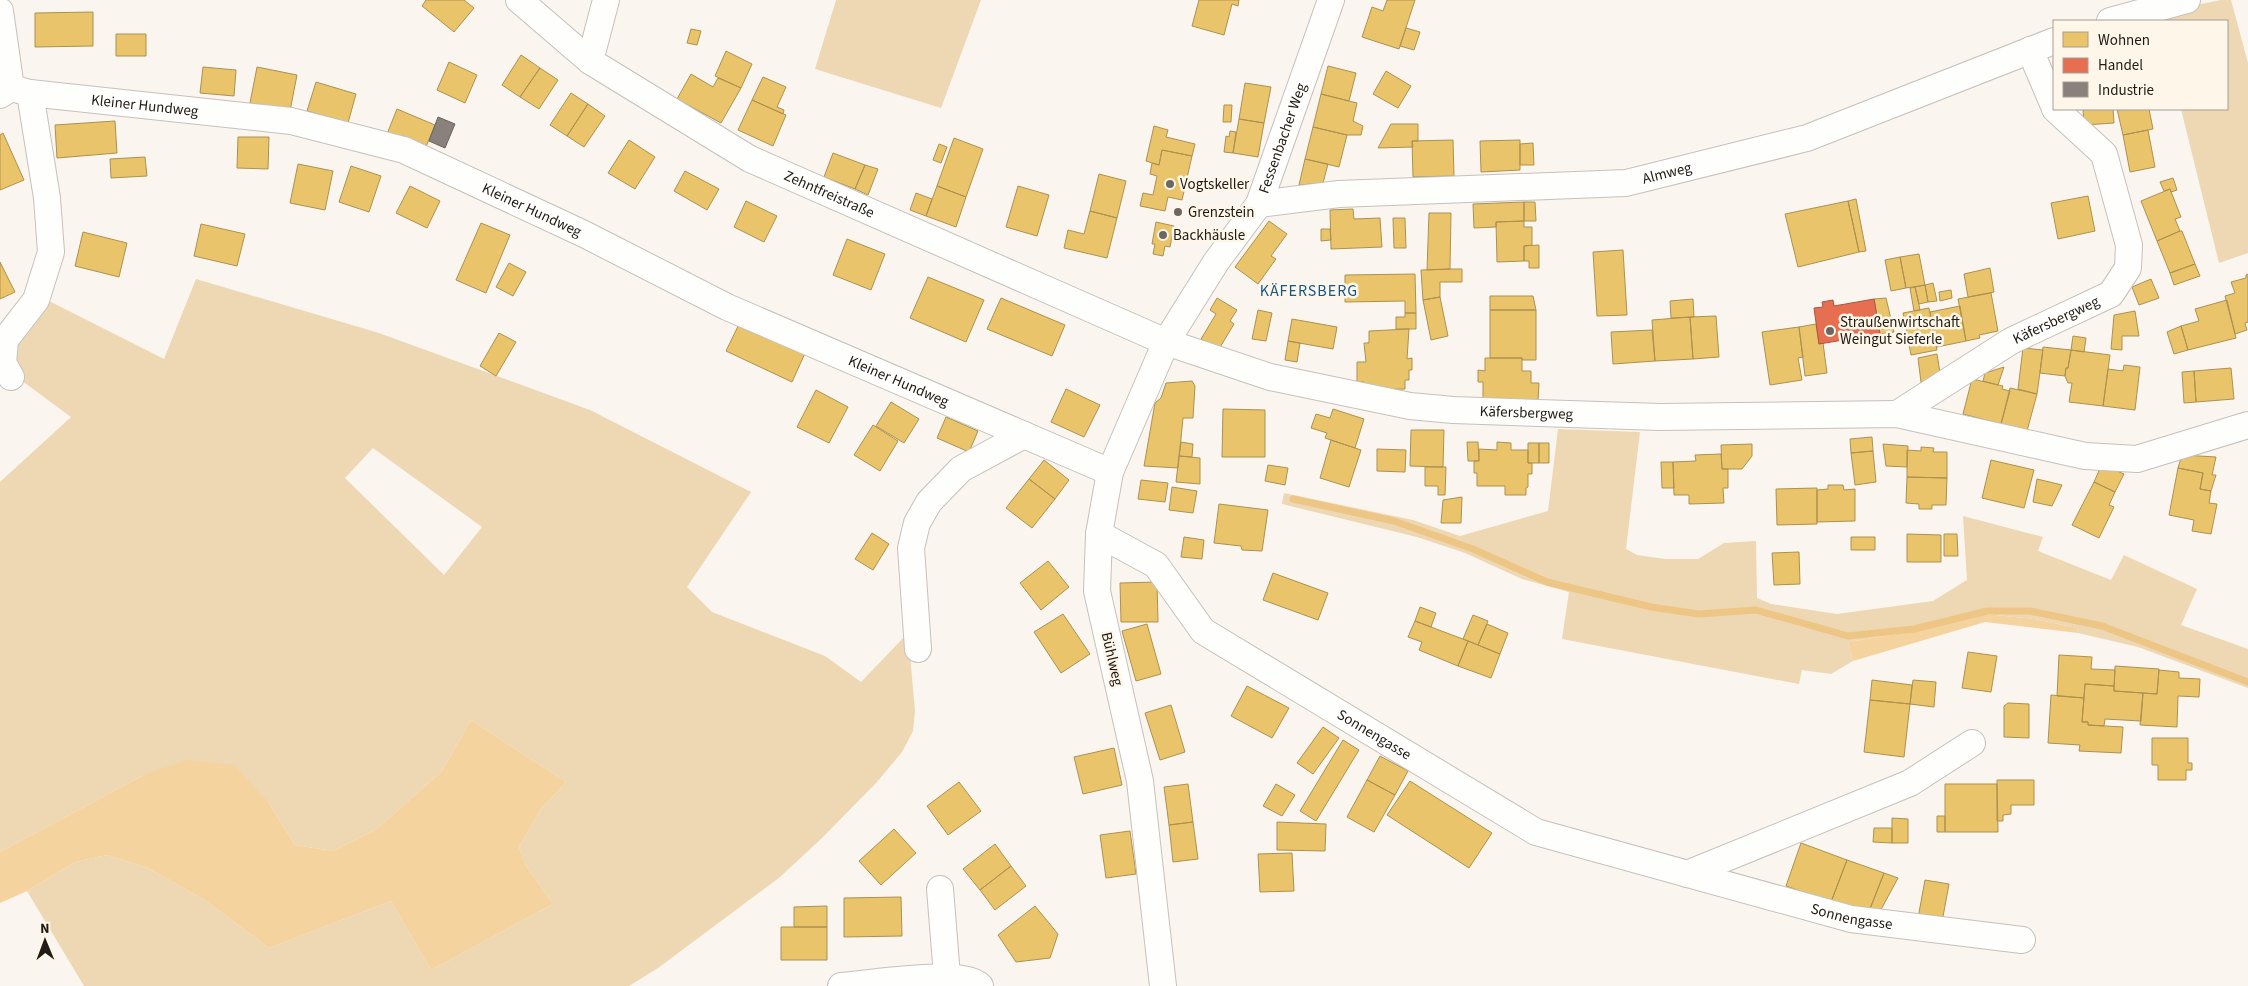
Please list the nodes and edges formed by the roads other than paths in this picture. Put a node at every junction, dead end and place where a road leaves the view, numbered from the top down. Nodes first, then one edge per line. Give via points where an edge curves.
1 (519, 0) edge
2 (606, 0) edge
3 (1331, 0) edge
4 (2187, 0) edge
5 (0, 11) edge
6 (2114, 20) edge
7 (2053, 41) edge
8 (2030, 50) junction
9 (590, 61) junction
10 (13, 92) edge
11 (2053, 103) edge
12 (2057, 110) edge
13 (1259, 204) junction
14 (1166, 342) junction
15 (11, 377) dead end
16 (1897, 414) junction
17 (2248, 425) edge
18 (1024, 434) junction
19 (1110, 472) junction
20 (1099, 534) junction
21 (918, 649) dead end
22 (1972, 743) dead end
23 (1687, 874) junction
24 (940, 888) dead end
25 (2022, 940) dead end
26 (947, 976) junction
27 (841, 986) edge
28 (980, 986) edge
29 (1163, 986) edge

1 - 9 street, Zehntfreistraße
2 - 9 street
3 - 13 street, Fessenbacher Weg
4 - 6 street
5 - 10 street
7 - 8 street, Almweg
8 - 11 street, Käfersbergweg
8 - 13 street, Almweg via 1807,138 1626,183 1339,194
9 - 14 street, Zehntfreistraße via 750,159
10 - 15 street via 47,198 51,252 36,300 5,340 3,363
10 - 18 street, Kleiner Hundweg via 291,122 404,150 584,234 728,308
12 - 16 street, Käfersbergweg via 2104,154 2129,245 2128,268 2111,294 2011,341
13 - 14 street, Fessenbacher Weg via 1216,262
14 - 16 street, Käfersbergweg via 1270,377 1419,407 1660,417
14 - 19 street, Bühlweg
16 - 17 street, Käfersbergweg via 2085,456 2137,459
18 - 19 street, Kleiner Hundweg
18 - 21 street via 961,469 929,502 917,523 911,548
19 - 20 street, Bühlweg
20 - 23 street, Sonnengasse via 1156,565 1203,631 1536,832
20 - 29 street, Bühlweg via 1097,591 1140,781
22 - 23 street via 1910,782
23 - 25 street, Sonnengasse via 1851,919
24 - 26 street
26 - 27 street
26 - 28 street via 977,982

